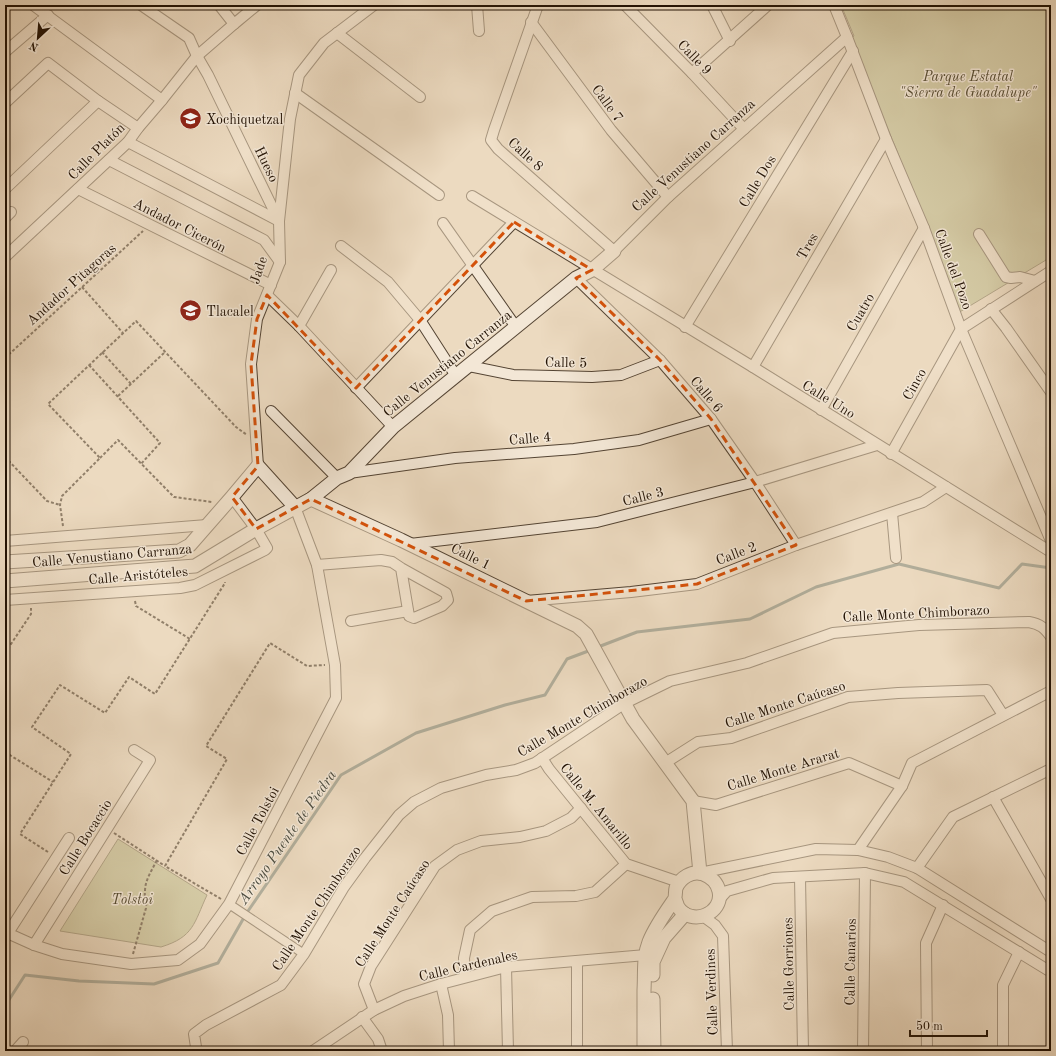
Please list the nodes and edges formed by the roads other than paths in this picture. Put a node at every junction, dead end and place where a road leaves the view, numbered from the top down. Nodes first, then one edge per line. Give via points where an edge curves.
1 (33, 5) edge
2 (141, 5) edge
3 (219, 5) edge
4 (257, 5) edge
5 (374, 5) edge
6 (477, 5) edge
7 (538, 5) edge
8 (625, 5) edge
9 (712, 5) edge
10 (834, 5) edge
11 (761, 7) edge
12 (48, 15) junction
13 (531, 22) junction
14 (234, 24) junction
15 (479, 31) dead end
16 (336, 33) junction
17 (847, 37) junction
18 (730, 40) junction
19 (852, 51) junction
20 (5, 52) edge
21 (196, 56) junction
22 (692, 73) junction
23 (295, 93) junction
24 (420, 97) dead end
25 (98, 100) junction
26 (162, 100) junction
27 (5, 103) edge
28 (138, 128) junction
29 (744, 129) junction
30 (886, 139) junction
31 (128, 142) junction
32 (109, 160) junction
33 (5, 189) edge
34 (78, 189) junction
35 (440, 195) dead end
36 (472, 196) dead end
37 (668, 197) junction
38 (279, 222) junction
39 (443, 222) dead end
40 (514, 222) junction
41 (924, 228) junction
42 (979, 234) dead end
43 (341, 246) dead end
44 (614, 251) junction
45 (5, 257) edge
46 (280, 262) junction
47 (472, 266) junction
48 (331, 270) dead end
49 (592, 270) junction
50 (1051, 271) edge
51 (576, 278) junction
52 (1036, 281) junction
53 (269, 290) junction
54 (991, 309) junction
55 (420, 320) junction
56 (299, 326) junction
57 (685, 326) junction
58 (516, 327) junction
59 (961, 329) junction
60 (660, 360) junction
61 (469, 366) junction
62 (753, 367) junction
63 (456, 376) junction
64 (356, 388) junction
65 (1051, 392) edge
66 (821, 410) junction
67 (271, 411) dead end
68 (711, 419) junction
69 (393, 427) junction
70 (877, 445) junction
71 (891, 454) junction
72 (258, 466) junction
73 (349, 473) junction
74 (336, 478) junction
75 (755, 482) junction
76 (946, 487) junction
77 (229, 500) junction
78 (311, 500) junction
79 (295, 507) junction
80 (892, 513) junction
81 (207, 525) junction
82 (256, 529) junction
83 (1051, 540) edge
84 (5, 541) edge
85 (410, 544) junction
86 (796, 545) junction
87 (1051, 552) edge
88 (896, 558) dead end
89 (5, 562) edge
90 (317, 565) junction
91 (401, 568) junction
92 (5, 581) edge
93 (5, 600) edge
94 (526, 601) junction
95 (408, 611) junction
96 (351, 621) dead end
97 (1051, 637) edge
98 (1051, 691) edge
99 (625, 703) junction
100 (1004, 715) junction
101 (134, 750) dead end
102 (542, 758) junction
103 (665, 763) junction
104 (1051, 769) edge
105 (902, 786) junction
106 (994, 797) junction
107 (693, 801) junction
108 (581, 808) junction
109 (69, 838) dead end
110 (858, 850) junction
111 (626, 864) junction
112 (917, 868) junction
113 (700, 873) junction
114 (865, 873) junction
115 (800, 876) junction
116 (679, 882) junction
117 (675, 899) junction
118 (1051, 899) edge
119 (718, 901) junction
120 (229, 904) junction
121 (943, 905) junction
122 (685, 914) junction
123 (992, 915) junction
124 (704, 916) junction
125 (984, 930) junction
126 (7, 932) edge
127 (34, 945) junction
128 (1019, 952) junction
129 (1051, 952) edge
130 (304, 954) junction
131 (646, 955) junction
132 (577, 960) junction
133 (506, 967) junction
134 (1051, 972) edge
135 (465, 977) junction
136 (441, 984) junction
137 (374, 1010) junction
138 (362, 1017) junction
139 (23, 1042) dead end
140 (15, 1051) edge
141 (198, 1051) edge
142 (313, 1051) edge
143 (382, 1051) edge
144 (449, 1051) edge
145 (508, 1051) edge
146 (577, 1051) edge
147 (644, 1051) edge
148 (654, 1051) edge
149 (727, 1051) edge
150 (804, 1051) edge
151 (863, 1051) edge
152 (927, 1051) edge
153 (1003, 1051) edge

1 - 12 street
2 - 21 street, Hueso via 189,38
3 - 14 street
4 - 14 street, Calle Platón
5 - 16 street, Jade
6 - 15 street
7 - 13 street, Calle 8
8 - 22 street, Calle 9
9 - 18 street
10 - 17 street, Calle del Pozo
11 - 18 street
12 - 20 street
12 - 26 street
13 - 37 street, Calle 7 via 610,130
13 - 44 street, Calle 8 via 491,140
14 - 21 street, Calle Platón
16 - 23 street, Jade via 324,42 299,75
16 - 24 street
17 - 19 street, Calle del Pozo
17 - 29 street, Calle Venustiano Carranza
18 - 22 street
19 - 30 street, Calle del Pozo
19 - 57 street, Calle Dos
21 - 26 street, Calle Platón
21 - 38 street, Hueso via 208,75
22 - 29 street, Calle 9
23 - 35 street
23 - 38 street, Jade
25 - 27 street via 48,63
25 - 28 street
25 - 33 street
26 - 28 street, Calle Platón
28 - 31 street, Calle Platón
29 - 37 street, Calle Venustiano Carranza
30 - 41 street, Calle del Pozo
30 - 62 street, Tres
31 - 32 street, Calle Platón
31 - 38 street
32 - 34 street, Calle Platón
32 - 46 street via 264,240
34 - 45 street, Calle Platón
34 - 53 street, Andador Cicerón
36 - 40 street, Calle Uno
37 - 44 street, Calle Venustiano Carranza
38 - 46 street, Jade
39 - 47 street
40 - 47 street
40 - 49 street, Calle Uno
41 - 59 street, Calle del Pozo
41 - 66 street, Cuatro
42 - 52 street via 1006,277
43 - 55 street via 388,282
44 - 49 street, Calle Venustiano Carranza
46 - 53 street, Jade
47 - 55 street
47 - 58 street
48 - 56 street
49 - 51 street, Calle Venustiano Carranza
49 - 57 street, Calle Uno
50 - 52 street
51 - 58 street, Calle Venustiano Carranza
51 - 60 street, Calle 6
52 - 54 street
53 - 56 street, Andador Cicerón
53 - 72 street, Jade via 257,319 251,364
54 - 59 street
54 - 65 street
55 - 63 street
55 - 64 street
56 - 64 street, Andador Cicerón
57 - 62 street, Calle Uno
58 - 61 street, Calle Venustiano Carranza
59 - 71 street, Cinco
59 - 83 street, Calle del Pozo
60 - 61 street, Calle 5 via 621,375 592,377 512,375
60 - 68 street, Calle 6
61 - 63 street, Calle Venustiano Carranza
62 - 66 street, Calle Uno
63 - 69 street, Calle Venustiano Carranza
64 - 69 street, Andador Cicerón
66 - 70 street, Calle Uno
67 - 74 street
68 - 73 street, Calle 4 via 639,440 574,449 455,458
68 - 75 street, Calle 6
69 - 73 street, Calle Venustiano Carranza
70 - 71 street, Calle Uno
70 - 75 street, Calle 3
71 - 76 street, Calle Uno
72 - 77 street, Calle Venustiano Carranza
72 - 79 street
73 - 74 street, Calle Venustiano Carranza
74 - 78 street, Calle Venustiano Carranza
75 - 85 street, Calle 3 via 597,522
75 - 86 street, Calle 6
76 - 80 street, Calle 2 via 923,502
76 - 87 street, Calle Uno
77 - 81 street, Calle Venustiano Carranza
77 - 82 street
78 - 79 street, Calle Venustiano Carranza
78 - 85 street, Calle 1
79 - 82 street, Calle Venustiano Carranza
79 - 90 street, Calle Tolstoi
80 - 86 street, Calle 2
80 - 88 street
81 - 84 street
81 - 89 street, Calle Venustiano Carranza via 190,545 180,551
82 - 92 street, Calle Venustiano Carranza via 195,566
82 - 93 street, Calle Aristóteles via 266,544 265,550 195,585
85 - 94 street, Calle 1
86 - 94 street, Calle 2 via 697,584
90 - 91 street via 381,560 392,562
90 - 120 street, Calle Tolstoi via 335,665 336,698
91 - 95 street
91 - 95 street via 446,593 448,600 442,606 414,618 409,616
94 - 99 street, Calle 1 via 577,626 586,634
95 - 96 street
97 - 99 street, Calle Monte Chimborazo via 1046,628 1029,622 919,625 833,633 747,663 670,681
98 - 100 street
99 - 102 street, Calle Monte Chimborazo
99 - 103 street, Calle 1 via 633,719
100 - 103 street, Calle Monte Caúcaso via 987,690 848,697 731,738 698,742
100 - 105 street via 912,763
101 - 127 street, Calle Bocaccio via 150,760
102 - 108 street, Calle M. Amarillo
102 - 130 street, Calle Monte Chimborazo via 516,770 486,775 440,788 414,802 399,815 344,887
103 - 107 street, Calle 1
104 - 106 street
105 - 107 street, Calle Monte Ararat via 848,763 716,805
105 - 110 street
106 - 112 street via 953,817
106 - 118 street
107 - 113 street
108 - 111 street, Calle M. Amarillo
108 - 137 street, Calle Monte Caúcaso via 571,818 546,831 481,841 457,850 435,866 371,966 364,984
109 - 126 street
110 - 112 street via 888,856
110 - 113 street via 816,849
111 - 116 street, Calle M. Amarillo
111 - 135 street via 595,892 576,896 532,897 492,912 470,930 464,958
112 - 123 street
113 - 116 street via 689,875
113 - 119 street via 709,876 716,883
114 - 115 street
114 - 121 street via 904,882
114 - 151 street, Calle Canarios
115 - 119 street via 773,878 727,891
115 - 150 street, Calle Gorriones
116 - 117 street via 675,890
117 - 122 street
117 - 131 street via 657,926
119 - 124 street via 713,911
120 - 127 street, Calle Tolstoi via 200,944 178,960 131,964 62,954
120 - 130 street
121 - 125 street
121 - 152 street via 926,943
122 - 124 street via 694,917
122 - 148 street via 664,938 653,962
123 - 125 street
123 - 129 street
124 - 149 street, Calle Verdines via 723,936
125 - 128 street
126 - 127 street, Calle Tolstoi
128 - 134 street
128 - 153 street via 1003,985
130 - 141 street, Calle Monte Chimborazo via 281,985 194,1034
131 - 132 street, Calle Cardenales
131 - 147 street
132 - 133 street, Calle Cardenales
132 - 146 street
133 - 135 street, Calle Cardenales
133 - 145 street
135 - 136 street, Calle Cardenales
136 - 137 street, Calle Cardenales via 404,996
136 - 144 street via 448,1015
137 - 138 street, Calle Cardenales
138 - 142 street, Calle Cardenales
138 - 143 street via 378,1039
139 - 140 street

